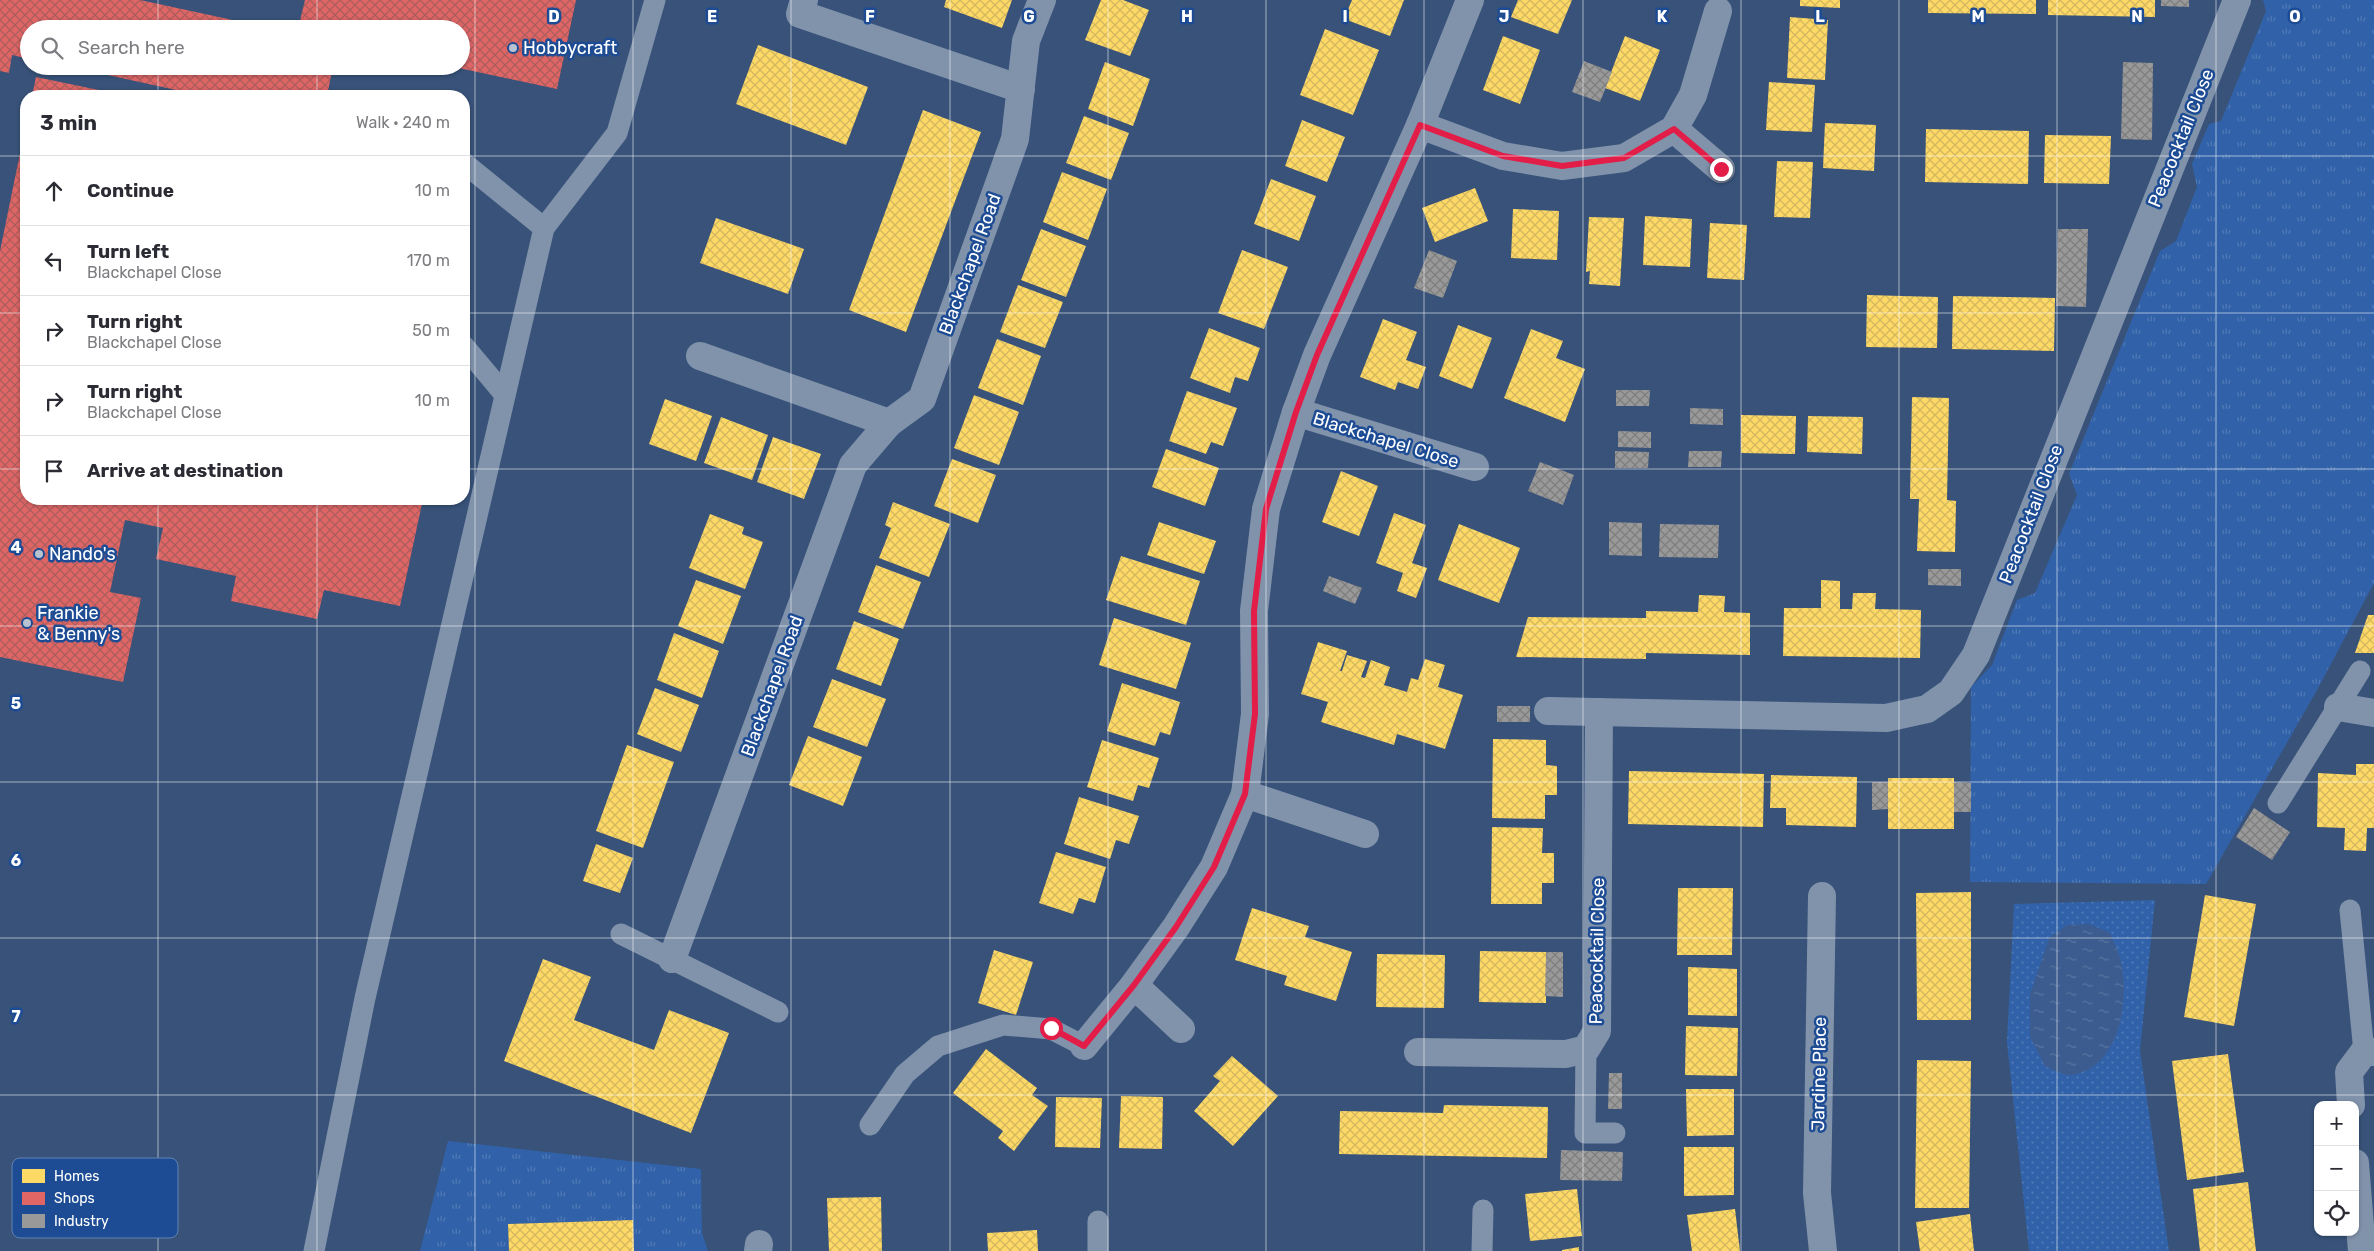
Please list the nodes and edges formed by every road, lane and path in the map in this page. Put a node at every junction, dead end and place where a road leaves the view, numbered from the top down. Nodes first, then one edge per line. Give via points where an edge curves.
1 (655, 0) edge
2 (804, 0) edge
3 (1042, 0) edge
4 (1470, 0) edge
5 (2237, 0) edge
6 (1718, 11) dead end
7 (1021, 89) junction
8 (1420, 125) junction
9 (1674, 129) junction
10 (470, 168) edge
11 (1721, 169) dead end
12 (544, 228) junction
13 (470, 353) edge
14 (700, 356) dead end
15 (505, 395) junction
16 (1296, 412) junction
17 (889, 423) junction
18 (1475, 467) dead end
19 (2360, 671) dead end
20 (2338, 707) junction
21 (1548, 711) dead end
22 (1599, 712) junction
23 (2374, 713) edge
24 (1245, 794) junction
25 (2278, 803) dead end
26 (1365, 834) dead end
27 (1822, 896) dead end
28 (2350, 910) dead end
29 (621, 934) dead end
30 (672, 959) junction
31 (1134, 985) junction
32 (778, 1012) dead end
33 (1181, 1029) dead end
34 (1084, 1046) joint
35 (1586, 1049) junction
36 (1418, 1052) dead end
37 (2369, 1052) edge
38 (2351, 1101) edge
39 (870, 1125) dead end
40 (1615, 1133) dead end
41 (2357, 1191) edge
42 (1483, 1210) dead end
43 (1098, 1221) dead end
44 (314, 1251) edge
45 (1098, 1251) edge
46 (1482, 1251) edge
47 (1823, 1251) edge
48 (2362, 1251) edge

1 - 12 lane via 617,133
2 - 7 street via 800,14
3 - 7 street, Blackchapel Road via 1026,41
4 - 8 street, Blackchapel Close
5 - 22 street, Peacocktail Close via 1976,655 1951,692 1927,709 1886,718
6 - 9 street via 1693,95
7 - 17 street, Blackchapel Road via 1015,139 922,399
8 - 9 street via 1503,156 1562,166 1624,158
8 - 16 street, Blackchapel Close via 1317,355
9 - 11 street
10 - 12 lane
12 - 15 lane
13 - 15 lane
14 - 17 street
15 - 44 lane via 365,998
16 - 18 street, Blackchapel Close
16 - 24 street, Blackchapel Close via 1266,509 1254,611 1255,714
17 - 30 street, Blackchapel Road via 853,465
19 - 20 lane
20 - 23 street
20 - 25 lane
21 - 22 street, Peacocktail Close
22 - 35 street, Peacocktail Close via 1597,1031
24 - 26 street
24 - 31 street, Blackchapel Close via 1214,867
27 - 47 street, Jardine Place via 1817,1193
28 - 37 lane
29 - 30 lane
30 - 32 lane
31 - 33 street
31 - 34 street, Blackchapel Close
34 - 39 lane via 1051,1028 1003,1025 938,1046 905,1074
35 - 36 street, Peacocktail Close via 1566,1054
35 - 40 lane via 1585,1133
37 - 38 street via 2349,1072
41 - 48 street
42 - 46 lane
43 - 45 lane

